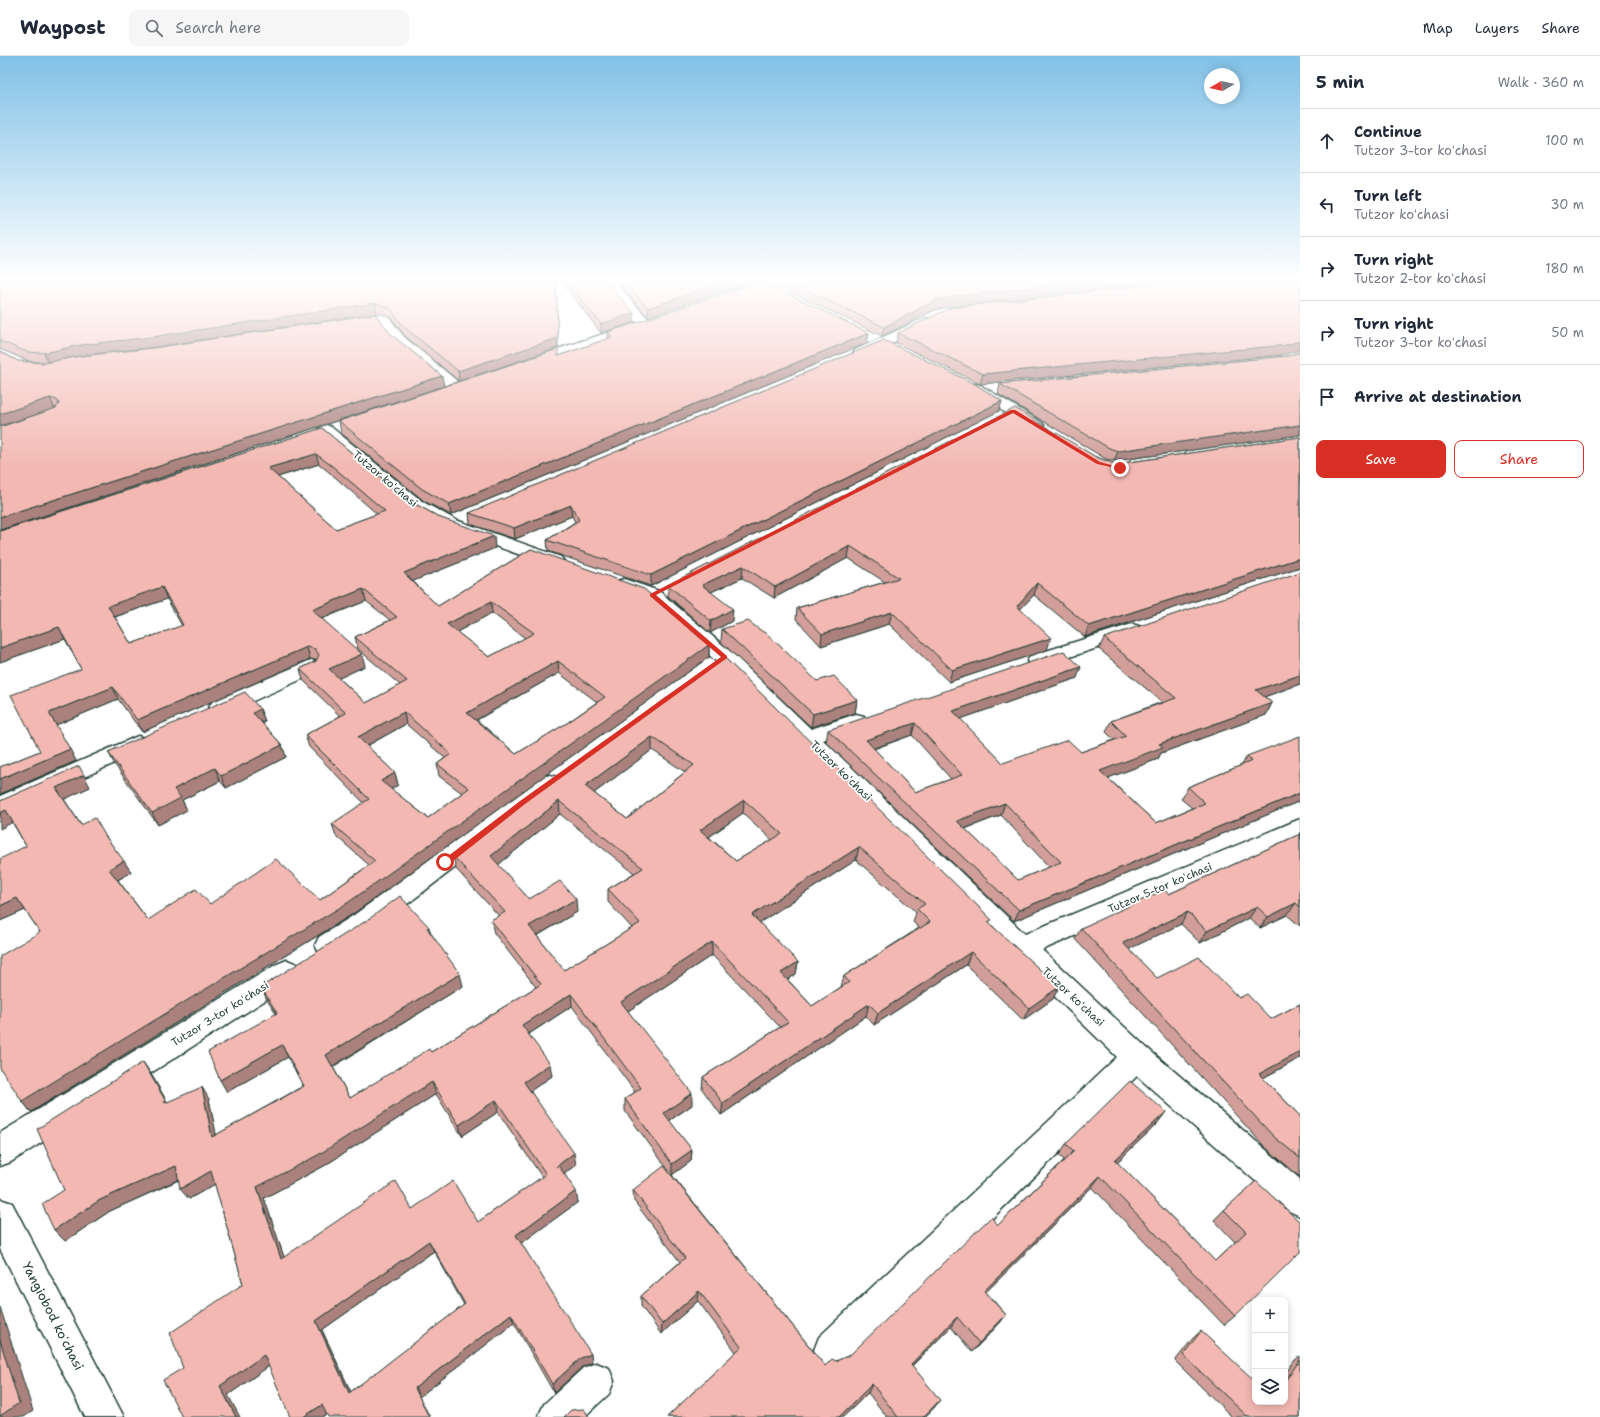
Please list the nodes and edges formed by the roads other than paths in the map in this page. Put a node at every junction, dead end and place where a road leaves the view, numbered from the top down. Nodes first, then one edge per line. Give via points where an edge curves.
1 (403, 343) edge
2 (591, 343) edge
3 (883, 343) joint
4 (897, 350) edge
5 (0, 353) edge
6 (847, 359) edge
7 (55, 366) edge
8 (513, 369) edge
9 (964, 383) edge
10 (1001, 387) edge
11 (978, 390) junction
12 (442, 392) edge
13 (326, 430) edge
14 (1046, 431) edge
15 (472, 515) edge
16 (450, 524) junction
17 (577, 569) edge
18 (607, 579) edge
19 (1148, 625) edge
20 (311, 666) edge
21 (1019, 667) edge
22 (202, 715) edge
23 (875, 715) edge
24 (159, 734) edge
25 (807, 738) junction
26 (567, 771) edge
27 (0, 806) edge
28 (1300, 828) edge
29 (1021, 947) junction
30 (1137, 1056) junction
31 (0, 1151) edge
32 (1300, 1200) edge
33 (0, 1215) edge
34 (832, 1350) dead end
35 (596, 1382) dead end
36 (105, 1417) edge
37 (557, 1417) edge

1 - 12 street via 464,385
2 - 8 street
3 - 4 street
3 - 6 street
5 - 7 street via 33,368
9 - 11 street
10 - 11 street
11 - 14 street via 1006,415
13 - 16 street, Tutzor koʻchasi via 417,506
15 - 16 street
16 - 17 street, Tutzor koʻchasi
18 - 25 street, Tutzor koʻchasi via 659,592 715,664
19 - 21 street
20 - 22 street
23 - 25 street
24 - 27 street
25 - 29 street, Tutzor koʻchasi
26 - 31 street, Tutzor 3-tor koʻchasi via 363,923
28 - 29 street, Tutzor 5-tor koʻchasi
29 - 30 street, Tutzor koʻchasi
30 - 32 street, Tutzor koʻchasi
30 - 34 street
33 - 36 street, Yangiobod koʻchasi
35 - 37 street

